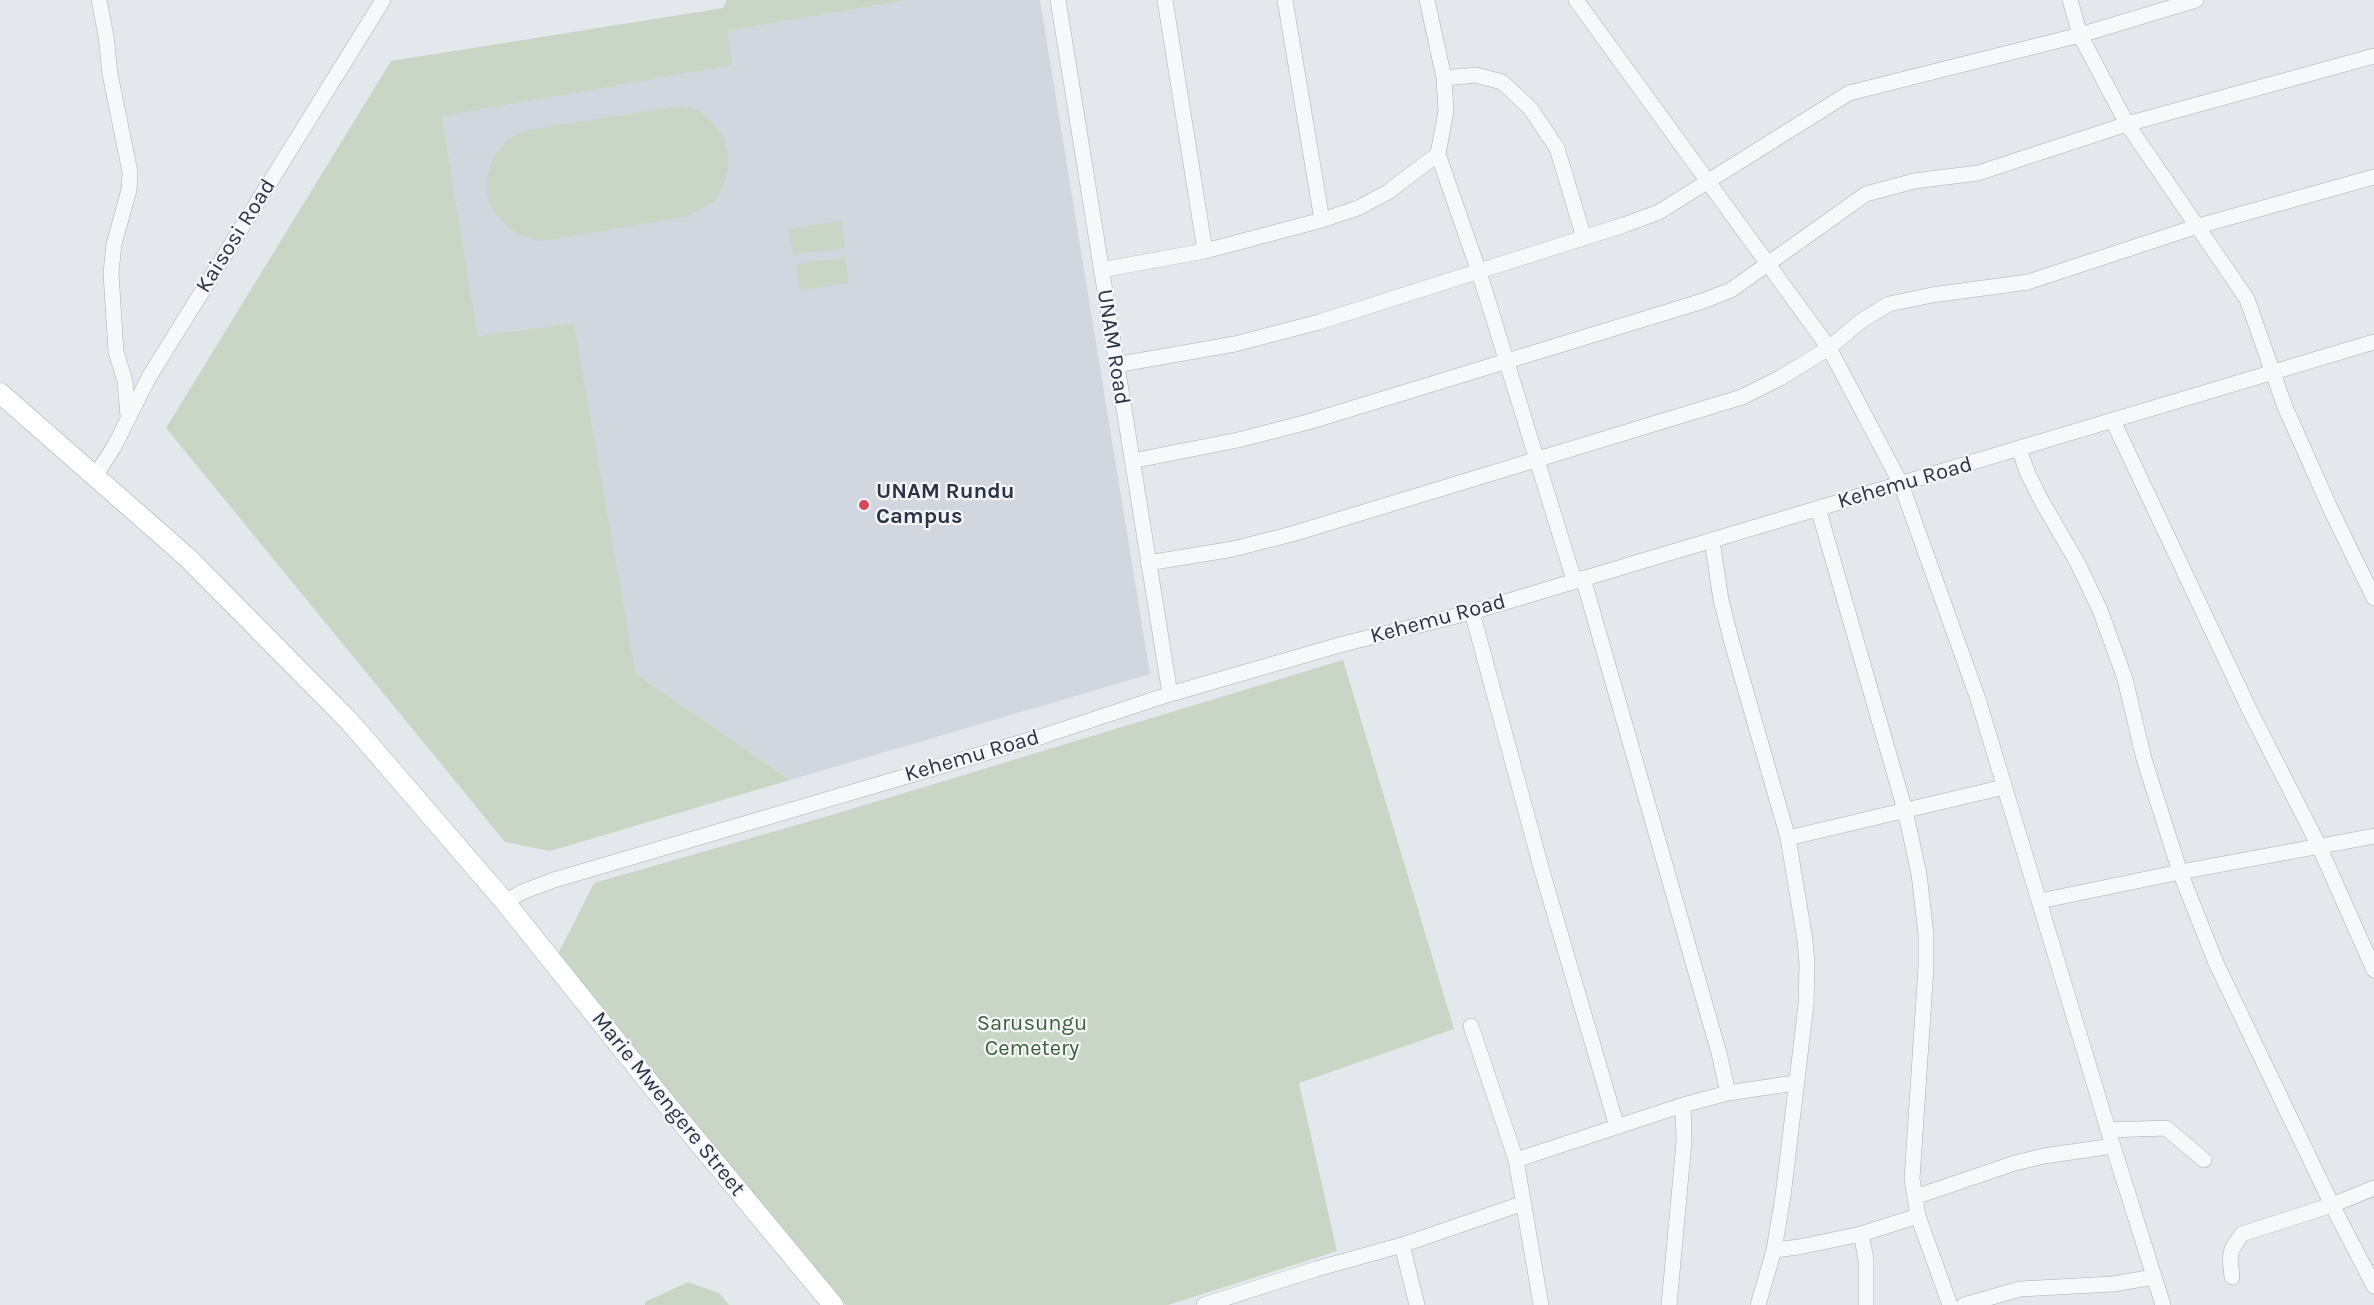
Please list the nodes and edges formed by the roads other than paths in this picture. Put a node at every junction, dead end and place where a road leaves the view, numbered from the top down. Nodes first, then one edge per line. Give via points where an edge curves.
1 (99, 0) edge
2 (383, 0) edge
3 (1058, 0) edge
4 (1165, 0) edge
5 (1285, 0) edge
6 (1427, 0) edge
7 (1576, 0) edge
8 (2070, 0) edge
9 (2196, 0) edge
10 (2080, 35) junction
11 (2374, 56) edge
12 (1444, 78) junction
13 (2127, 124) junction
14 (1438, 154) junction
15 (2374, 177) edge
16 (1706, 182) junction
17 (1322, 220) junction
18 (2195, 227) junction
19 (1584, 238) junction
20 (1205, 251) junction
21 (1767, 262) junction
22 (1101, 270) junction
23 (1479, 272) junction
24 (2374, 342) edge
25 (1829, 348) junction
26 (1506, 362) junction
27 (1115, 365) junction
28 (2272, 372) junction
29 (0, 393) edge
30 (128, 416) junction
31 (2113, 421) junction
32 (2019, 449) junction
33 (1537, 459) junction
34 (1132, 461) junction
35 (95, 476) junction
36 (1901, 484) junction
37 (1818, 508) junction
38 (1712, 540) junction
39 (1148, 563) junction
40 (1578, 579) junction
41 (2374, 598) edge
42 (1472, 612) junction
43 (1170, 694) junction
44 (2004, 787) junction
45 (1905, 810) junction
46 (2374, 836) edge
47 (1788, 837) junction
48 (2319, 846) junction
49 (2180, 872) junction
50 (2040, 901) junction
51 (505, 902) junction
52 (2374, 970) edge
53 (1471, 1026) dead end
54 (1795, 1083) junction
55 (1728, 1093) junction
56 (1683, 1105) junction
57 (1617, 1127) junction
58 (2108, 1130) junction
59 (2113, 1146) junction
60 (1516, 1160) junction
61 (2204, 1160) dead end
62 (2374, 1188) edge
63 (1915, 1197) junction
64 (1524, 1203) junction
65 (2332, 1205) junction
66 (1918, 1216) junction
67 (1861, 1234) junction
68 (1402, 1245) junction
69 (1774, 1250) junction
70 (2232, 1276) dead end
71 (2154, 1277) junction
72 (2374, 1286) edge
73 (1213, 1304) edge
74 (833, 1305) edge
75 (1418, 1305) edge
76 (1541, 1305) edge
77 (1669, 1305) edge
78 (1758, 1305) edge
79 (1866, 1305) edge
80 (1950, 1305) edge
81 (1964, 1305) edge
82 (2163, 1305) edge

1 - 30 street via 130,172 111,273 116,352
2 - 30 street, Kaisosi Road
3 - 22 street, UNAM Road
4 - 20 street
5 - 17 street
6 - 12 street
7 - 16 street
8 - 10 street
9 - 10 street
10 - 13 street
10 - 16 street via 1849,93
11 - 13 street
12 - 14 street via 1446,111
12 - 19 street via 1476,75 1502,82 1530,108 1557,148
13 - 18 street
13 - 21 street via 1978,173 1914,181 1866,194
14 - 17 street via 1388,192 1358,208
14 - 23 street
15 - 18 street
16 - 19 street via 1659,212
16 - 21 street
17 - 20 street
18 - 25 street via 2028,282 1889,304
18 - 28 street via 2247,299
19 - 23 street
20 - 22 street
21 - 25 street
21 - 26 street via 1731,290 1703,301
22 - 27 street, UNAM Road
23 - 26 street
23 - 27 street via 1235,344
24 - 28 street, Kehemu Road
25 - 33 street via 1742,397
25 - 36 street
26 - 33 street
26 - 34 street via 1238,441
27 - 34 street, UNAM Road
28 - 31 street, Kehemu Road
28 - 41 street
29 - 35 main road, Marie Mwengere Street
30 - 35 street, Kaisosi Road
31 - 32 street, Kehemu Road
31 - 48 street via 2250,711
32 - 36 street, Kehemu Road
32 - 49 street via 2037,492 2100,610 2125,679
33 - 39 street via 1292,534 1233,549
33 - 40 street
34 - 39 street, UNAM Road
35 - 51 main road, Marie Mwengere Street via 188,558 350,722
36 - 37 street, Kehemu Road
36 - 44 street via 1975,688
37 - 38 street, Kehemu Road
37 - 45 street
38 - 40 street, Kehemu Road
38 - 47 street via 1732,643
39 - 43 street, UNAM Road
40 - 42 street, Kehemu Road
40 - 55 street
42 - 43 street, Kehemu Road
42 - 57 street
43 - 51 street, Kehemu Road via 1043,736 554,880
44 - 45 street
44 - 50 street
45 - 47 street
45 - 63 street via 1919,874 1926,935 1912,1158
46 - 48 street
47 - 54 street via 1807,964 1806,1005
48 - 49 street
48 - 52 street
49 - 50 street
49 - 65 street via 2216,963
50 - 58 street
51 - 74 main road, Marie Mwengere Street
53 - 60 street
54 - 55 street
54 - 69 street
55 - 56 street
56 - 57 street
56 - 77 street via 1684,1143
57 - 60 street
58 - 59 street
58 - 61 street via 2166,1128
59 - 63 street via 2015,1163
59 - 71 street
60 - 64 street
62 - 65 street
63 - 66 street
64 - 68 street
64 - 76 street
65 - 70 street via 2242,1234 2232,1249
65 - 72 street
66 - 67 street
66 - 80 street
67 - 69 street
67 - 79 street via 1867,1275
68 - 73 street
68 - 75 street
69 - 78 street
71 - 81 street via 2114,1284 2020,1289
71 - 82 street

